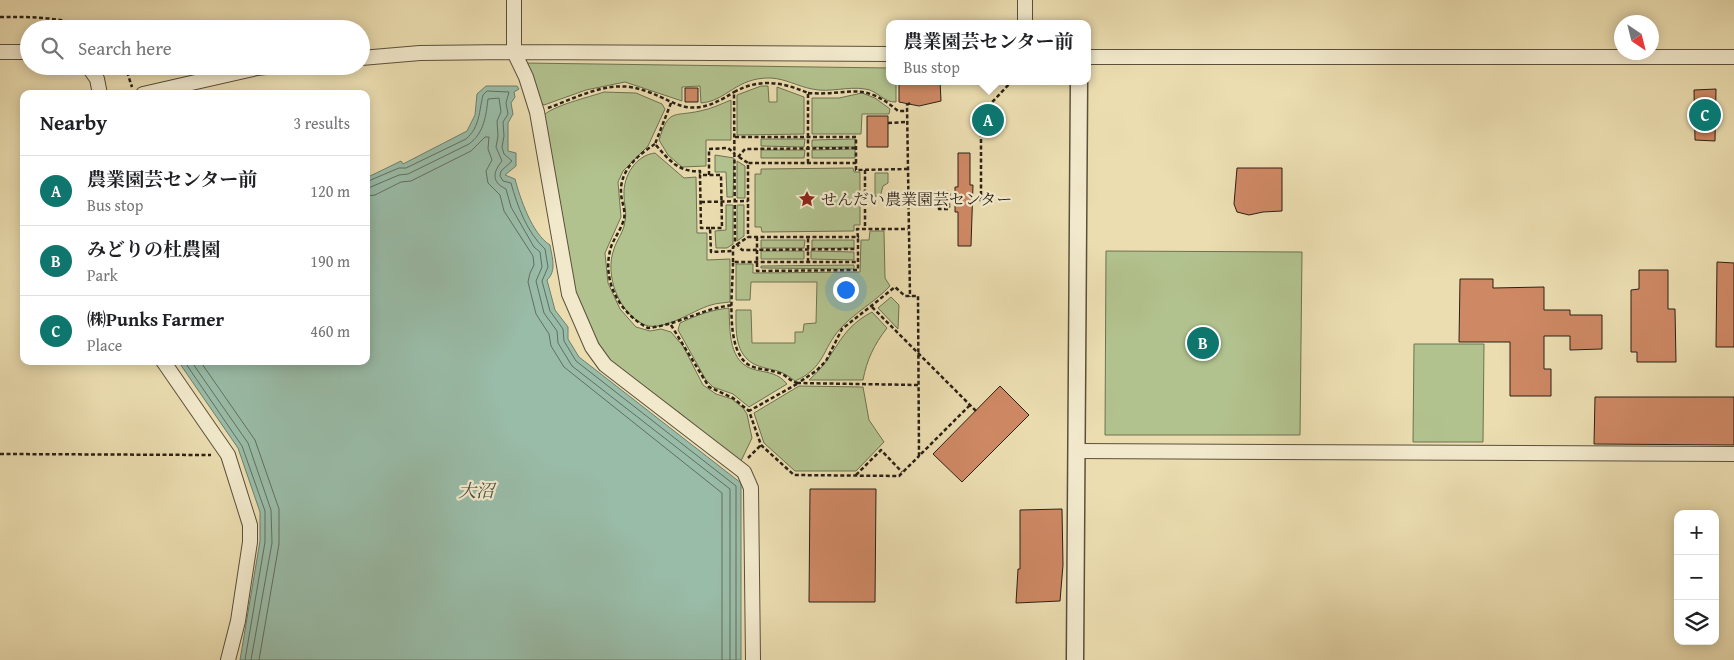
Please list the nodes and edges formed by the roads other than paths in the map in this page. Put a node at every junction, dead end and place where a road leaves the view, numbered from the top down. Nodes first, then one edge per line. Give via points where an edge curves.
1 (514, 0) edge
2 (1025, 0) edge
3 (1025, 20) edge
4 (0, 52) edge
5 (20, 52) edge
6 (514, 52) junction
7 (886, 54) edge
8 (370, 57) edge
9 (1734, 57) edge
10 (1091, 58) edge
11 (94, 75) edge
12 (226, 75) edge
13 (1080, 85) edge
14 (99, 90) edge
15 (161, 90) edge
16 (166, 365) edge
17 (1077, 451) junction
18 (1734, 454) edge
19 (228, 660) edge
20 (753, 660) edge
21 (1075, 660) edge

1 - 6 street
2 - 3 street
4 - 5 street
6 - 7 street
6 - 8 street
6 - 20 street via 537,112 568,288 598,358 749,480
9 - 10 street
11 - 14 street
12 - 15 street
13 - 17 street
16 - 19 street via 228,455 250,525 238,621
17 - 18 street
17 - 21 street

